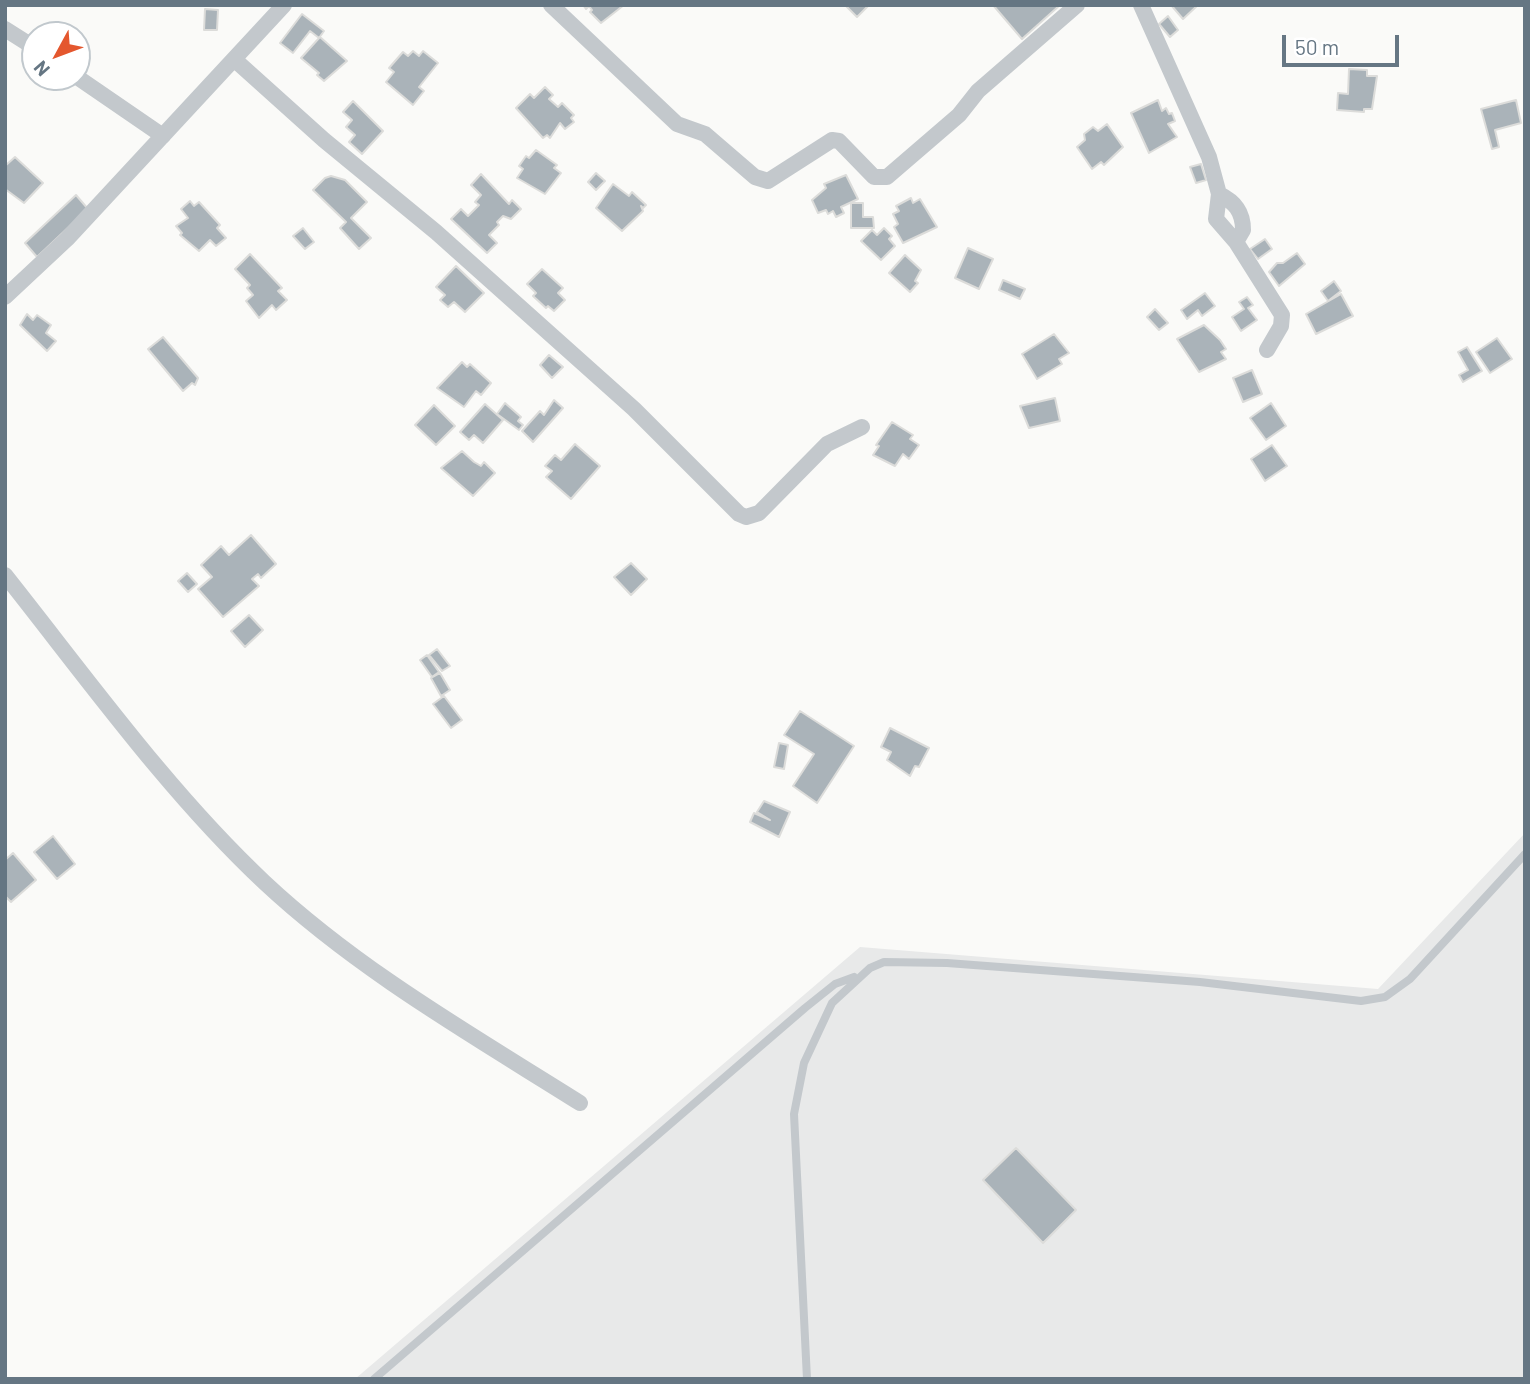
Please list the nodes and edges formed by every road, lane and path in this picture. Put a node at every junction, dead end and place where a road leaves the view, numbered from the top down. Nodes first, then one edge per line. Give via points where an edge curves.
1 (284, 5) edge
2 (551, 5) edge
3 (1076, 5) edge
4 (1141, 5) edge
5 (5, 29) edge
6 (21, 39) edge
7 (235, 60) junction
8 (91, 87) edge
9 (163, 136) junction
10 (1219, 194) junction
11 (1236, 242) junction
12 (5, 298) edge
13 (1266, 350) dead end
14 (862, 427) dead end
15 (5, 575) edge
16 (1525, 854) edge
17 (858, 976) junction
18 (580, 1103) dead end
19 (374, 1379) edge
20 (807, 1379) edge

1 - 7 street
2 - 3 street via 677,124 705,134 755,177 768,181 832,140 839,141 874,177 887,177
4 - 10 street via 1209,158
5 - 6 street
7 - 9 street
7 - 14 street via 639,414 739,514 759,513 827,443
8 - 9 street
9 - 12 street
10 - 11 street via 1216,219
10 - 11 street via 1241,214 1243,230
11 - 13 street via 1282,315 1281,326
15 - 18 street via 184,799 264,882 341,948
16 - 17 lane via 1410,979 1376,1000 947,963 884,962
17 - 19 lane via 835,984 805,1008
17 - 20 lane via 832,1003 804,1063 794,1114

